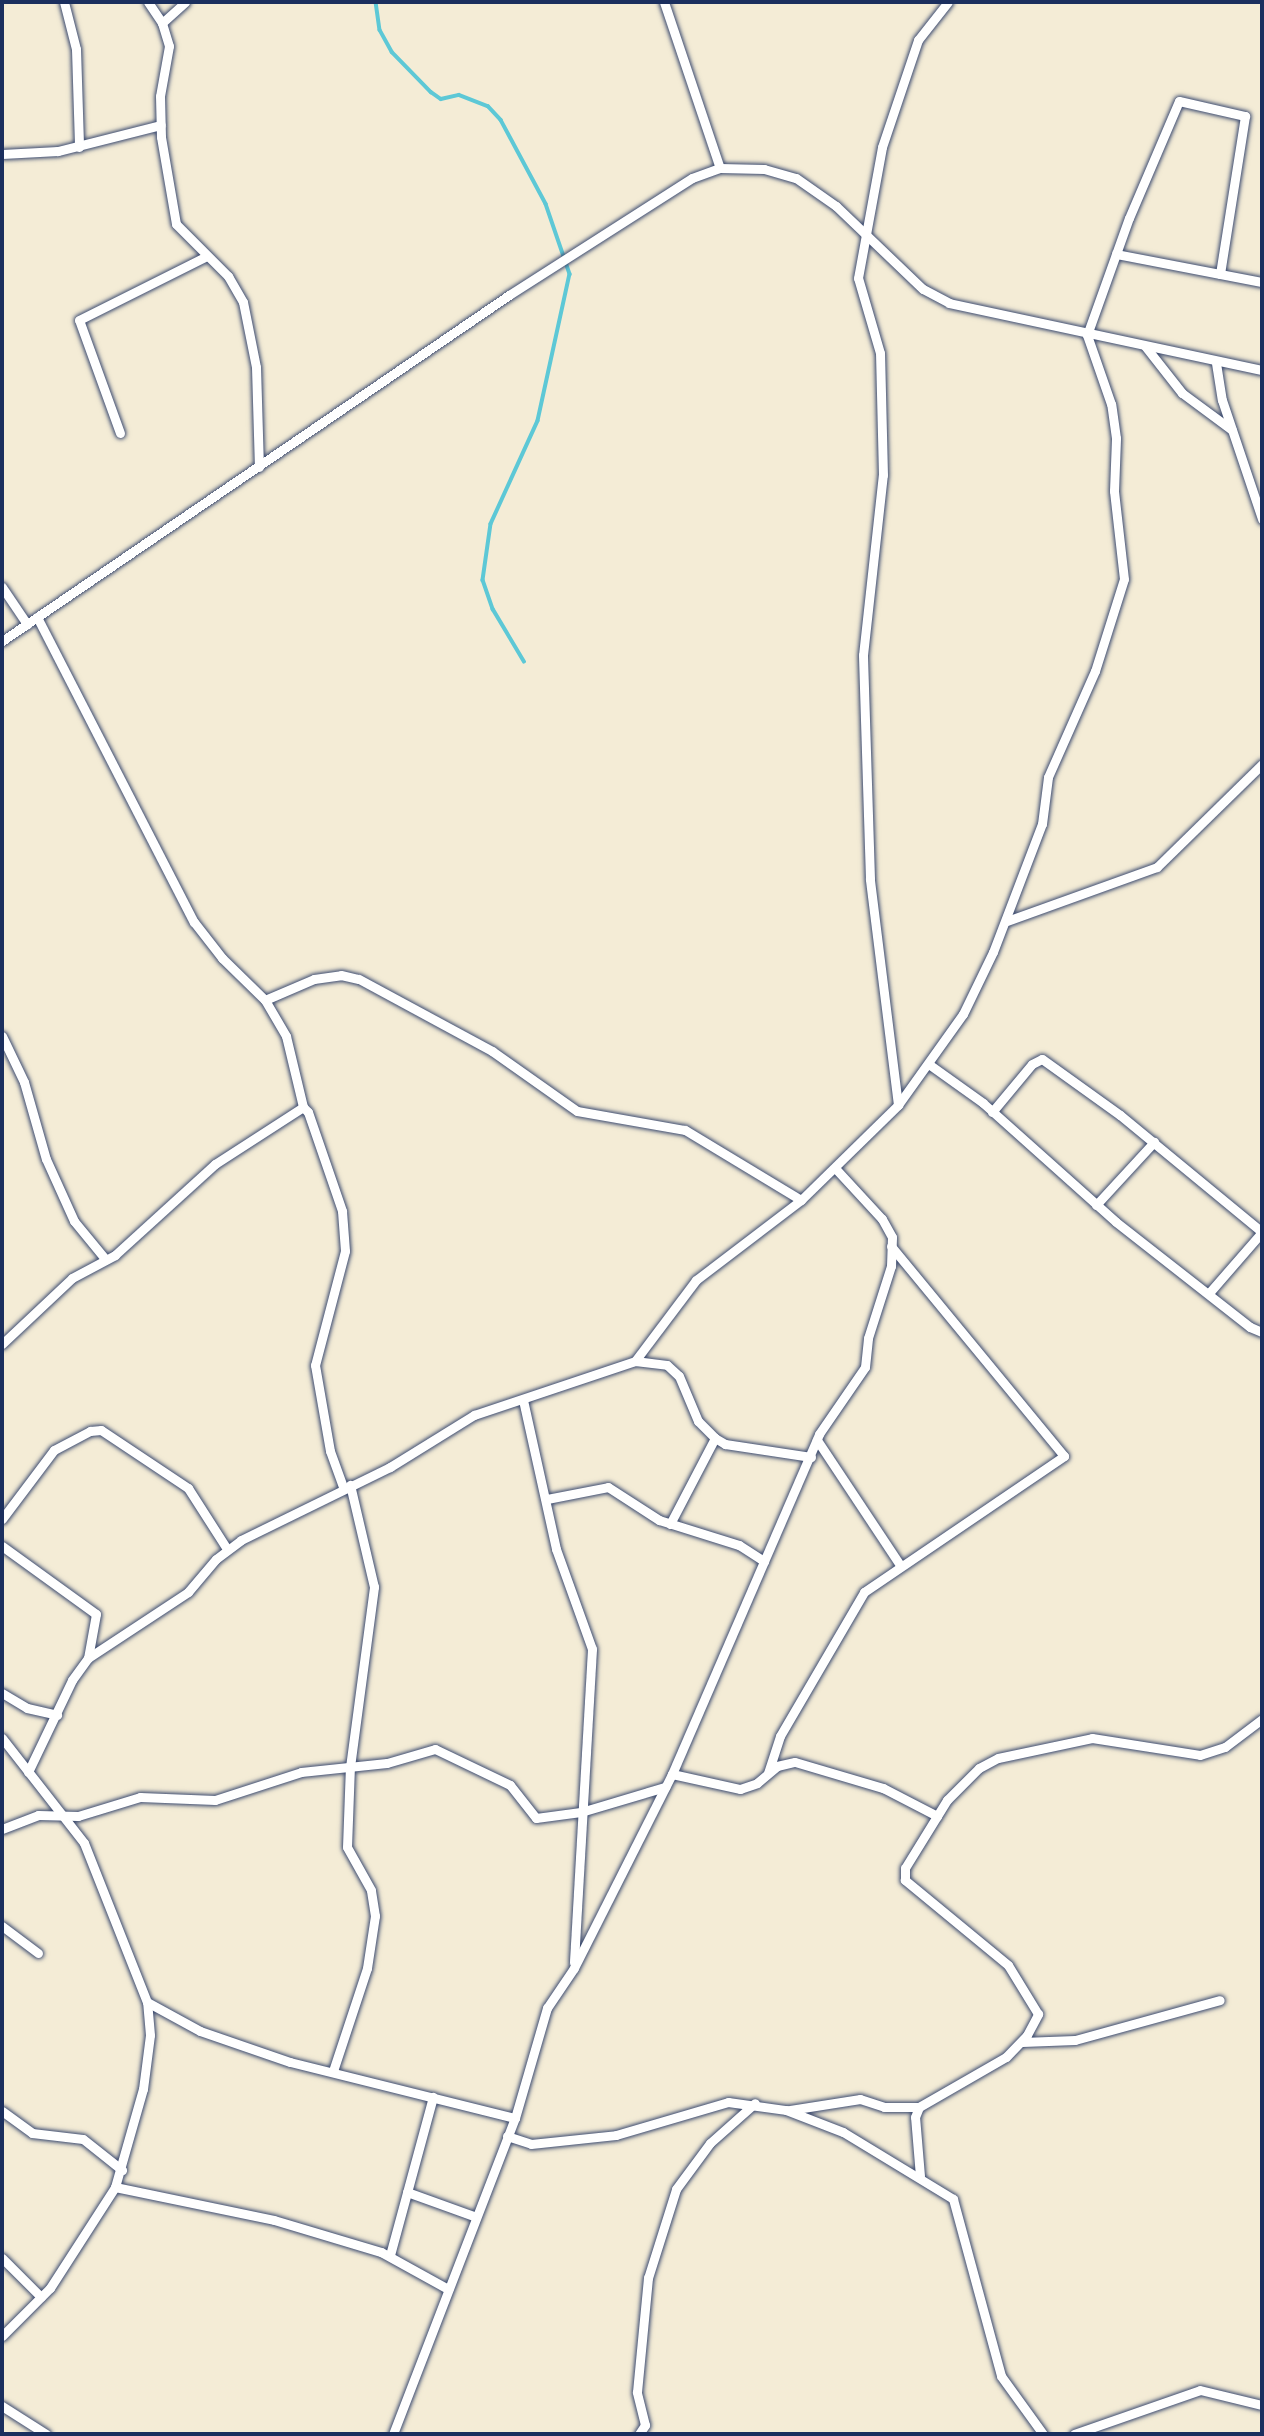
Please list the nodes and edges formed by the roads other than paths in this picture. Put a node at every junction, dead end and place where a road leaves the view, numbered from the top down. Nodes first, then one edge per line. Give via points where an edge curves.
1 (64, 2) edge
2 (148, 2) edge
3 (185, 2) edge
4 (664, 2) edge
5 (948, 2) edge
6 (162, 23) junction
7 (161, 125) junction
8 (79, 147) junction
9 (2, 154) edge
10 (720, 168) junction
11 (867, 238) junction
12 (1116, 254) junction
13 (207, 256) junction
14 (1220, 274) junction
15 (1262, 282) edge
16 (1087, 335) junction
17 (1145, 346) junction
18 (1216, 363) junction
19 (1262, 370) edge
20 (1234, 432) junction
21 (120, 433) dead end
22 (259, 467) junction
23 (1262, 519) edge
24 (2, 587) edge
25 (37, 617) junction
26 (27, 624) junction
27 (2, 641) edge
28 (1262, 764) edge
29 (1007, 921) junction
30 (265, 999) junction
31 (2, 1036) edge
32 (930, 1065) junction
33 (898, 1105) junction
34 (303, 1107) junction
35 (992, 1112) junction
36 (1154, 1142) junction
37 (835, 1168) junction
38 (801, 1199) junction
39 (1096, 1205) junction
40 (1262, 1232) edge
41 (891, 1246) junction
42 (107, 1260) junction
43 (1209, 1293) junction
44 (1262, 1332) edge
45 (2, 1344) edge
46 (635, 1361) junction
47 (523, 1399) junction
48 (715, 1438) junction
49 (817, 1440) junction
50 (811, 1457) junction
51 (347, 1486) junction
52 (547, 1499) junction
53 (2, 1519) edge
54 (670, 1524) junction
55 (2, 1546) edge
56 (228, 1549) junction
57 (764, 1561) junction
58 (900, 1564) junction
59 (88, 1658) junction
60 (2, 1693) edge
61 (57, 1716) junction
62 (1262, 1719) edge
63 (2, 1738) edge
64 (350, 1767) junction
65 (28, 1772) junction
66 (768, 1773) junction
67 (672, 1774) junction
68 (665, 1787) junction
69 (581, 1812) junction
70 (937, 1815) junction
71 (65, 1816) junction
72 (2, 1829) edge
73 (2, 1926) edge
74 (38, 1953) dead end
75 (574, 1968) junction
76 (1220, 2000) dead end
77 (147, 2002) junction
78 (1022, 2042) junction
79 (332, 2071) junction
80 (433, 2097) junction
81 (755, 2103) junction
82 (919, 2107) junction
83 (786, 2110) junction
84 (2, 2111) edge
85 (515, 2118) junction
86 (507, 2136) junction
87 (122, 2170) junction
88 (920, 2176) junction
89 (115, 2188) junction
90 (407, 2192) junction
91 (476, 2217) junction
92 (390, 2255) junction
93 (2, 2258) edge
94 (448, 2289) junction
95 (41, 2297) junction
96 (2, 2336) edge
97 (1262, 2405) edge
98 (2, 2406) edge
99 (46, 2434) edge
100 (393, 2434) edge
101 (639, 2434) edge
102 (1043, 2434) edge
103 (1073, 2434) edge

1 - 8 street via 76,50
2 - 6 street
3 - 6 street
4 - 10 street
5 - 11 street via 918,40 882,147
6 - 7 street via 169,46 160,96
7 - 8 street
7 - 13 street via 176,224
8 - 9 street
10 - 11 street via 764,169 796,178 836,206
10 - 22 street via 692,178
11 - 16 street via 935,298
11 - 33 street via 858,278 880,353 883,475 863,655 870,879
12 - 14 street
12 - 14 street via 1179,101 1245,116
12 - 16 street
13 - 21 street via 79,320
13 - 22 street via 228,276 243,302 256,367
14 - 15 street
16 - 17 street
16 - 29 street via 1111,404 1124,579 1095,671 1048,777 1042,824
17 - 18 street
17 - 20 street via 1182,393
18 - 19 street
18 - 20 street
20 - 23 street
22 - 25 street
24 - 26 street
25 - 26 street
25 - 30 street via 194,922 222,958
26 - 27 street
28 - 29 street via 1157,867
29 - 32 street via 963,1013
30 - 34 street via 286,1035
30 - 38 street via 314,979 341,975 359,979 492,1051 577,1111 685,1130
31 - 42 street via 24,1082 46,1160 74,1221
32 - 33 street
32 - 35 street
33 - 37 street
34 - 42 street via 215,1164
34 - 51 street via 342,1211 345,1251 316,1365 330,1451
35 - 36 street via 1032,1064 1042,1059
35 - 39 street
36 - 39 street
36 - 40 street
37 - 38 street
37 - 41 street via 882,1219
38 - 46 street via 696,1280
39 - 43 street
40 - 43 street
41 - 49 street via 891,1266 868,1338 866,1367
41 - 58 street via 1064,1456
42 - 45 street via 79,1273
43 - 44 street
46 - 47 street
46 - 48 street via 674,1368 698,1421
47 - 51 street via 474,1415 390,1467
47 - 52 street
48 - 50 street via 725,1444
48 - 54 street
49 - 50 street
49 - 58 street
50 - 57 street
51 - 56 street
51 - 64 street via 374,1587
52 - 54 street via 608,1487
52 - 69 street via 556,1549 592,1649 588,1774
53 - 56 street via 47,1457 90,1431 101,1430 188,1488
54 - 57 street via 740,1545
55 - 59 street via 96,1614
56 - 59 street via 198,1584
57 - 67 street
58 - 66 street via 864,1591 854,1605 780,1736
59 - 61 street via 72,1680
60 - 61 street via 27,1708
61 - 65 street
62 - 70 street via 1225,1747 1200,1755 1092,1738 998,1758 973,1773
63 - 65 street
64 - 69 street via 446,1750 510,1785 532,1817
64 - 71 street via 301,1772 215,1800 140,1797
64 - 79 street via 347,1847 372,1890 375,1916 367,1968
65 - 71 street
66 - 67 street via 740,1789
66 - 70 street via 795,1762 883,1788
67 - 68 street
68 - 69 street
68 - 75 street
69 - 75 street
70 - 78 street via 905,1868 905,1880 1015,1974 1038,2014
71 - 72 street via 38,1815
71 - 77 street via 90,1854
73 - 74 street
75 - 85 street via 547,2008
76 - 78 street via 1075,2040
77 - 79 street via 214,2036
77 - 87 street via 148,2054
78 - 82 street via 1006,2057
79 - 80 street
80 - 85 street
80 - 90 street
81 - 83 street
81 - 86 street via 715,2104 656,2127 616,2135 531,2144
81 - 101 street via 710,2143 676,2189 648,2278 637,2392 645,2425
82 - 83 street via 884,2107 860,2099
82 - 88 street via 915,2117
83 - 88 street via 843,2132
84 - 87 street via 32,2133 83,2139
85 - 86 street
86 - 91 street
87 - 89 street
88 - 102 street via 948,2193 957,2207 990,2347 1001,2376
89 - 92 street via 274,2220
89 - 95 street
90 - 91 street
90 - 92 street
91 - 94 street
92 - 94 street
93 - 95 street
94 - 100 street
95 - 96 street
97 - 103 street via 1200,2390
98 - 99 street

